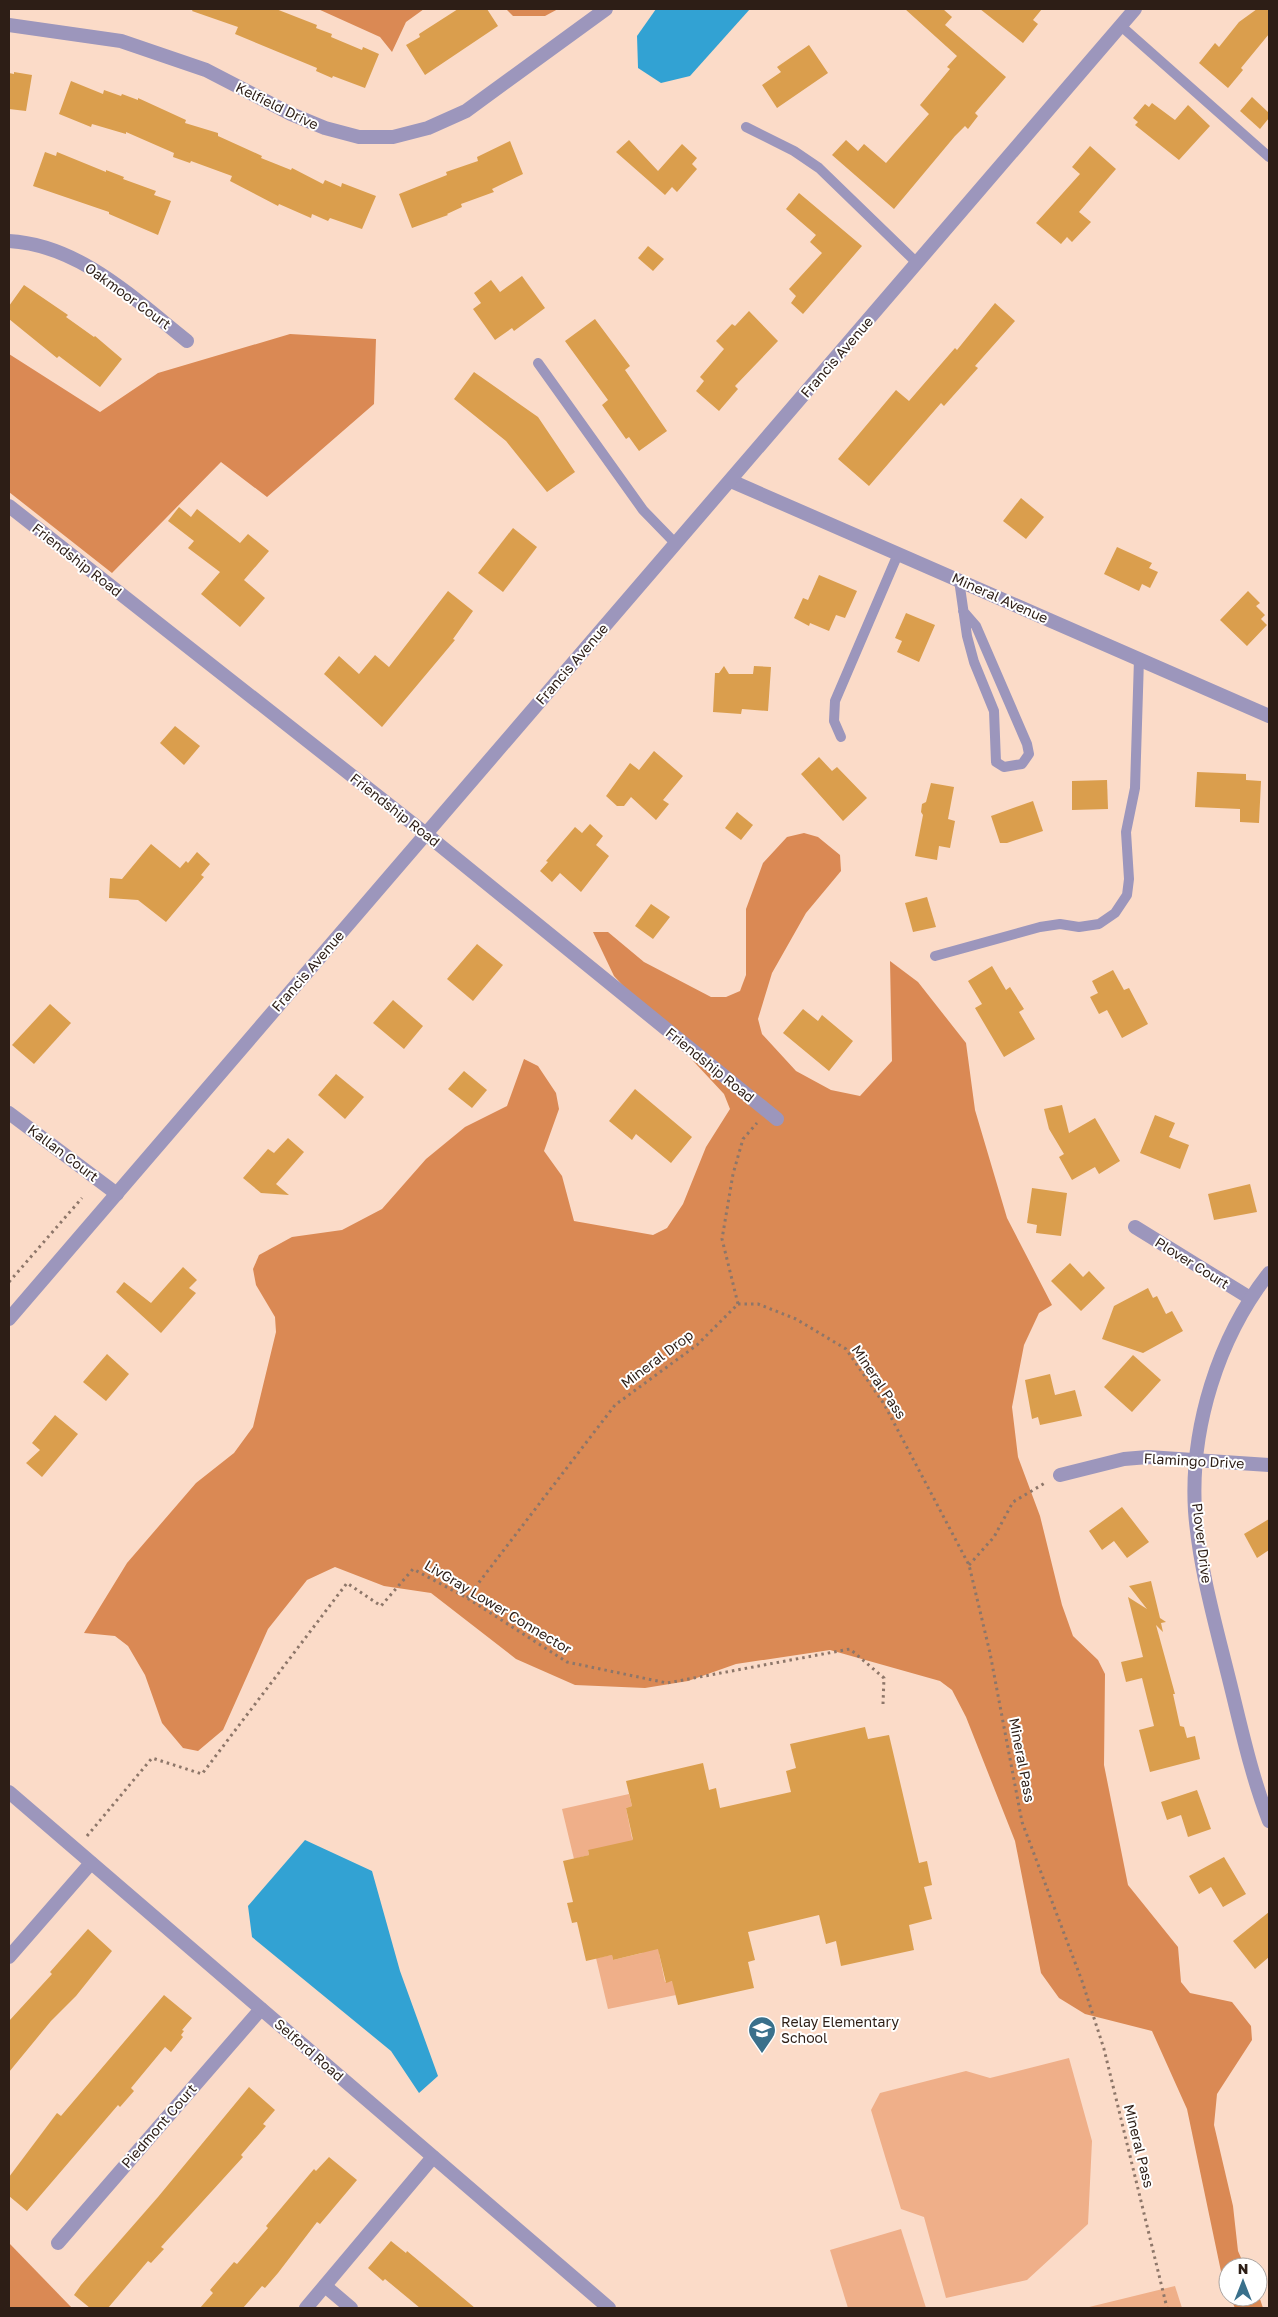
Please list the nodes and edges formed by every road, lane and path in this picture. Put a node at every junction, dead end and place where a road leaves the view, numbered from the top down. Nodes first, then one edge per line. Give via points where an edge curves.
1 (606, 9) edge
2 (1135, 9) edge
3 (9, 26) edge
4 (1120, 26) junction
5 (746, 127) dead end
6 (1269, 156) edge
7 (9, 241) edge
8 (917, 263) junction
9 (187, 340) dead end
10 (538, 363) dead end
11 (731, 481) junction
12 (9, 506) edge
13 (676, 544) junction
14 (898, 554) junction
15 (959, 580) junction
16 (963, 611) junction
17 (1139, 659) junction
18 (1269, 716) edge
19 (841, 737) dead end
20 (426, 834) junction
21 (935, 956) dead end
22 (9, 1112) edge
23 (772, 1116) joint
24 (117, 1194) junction
25 (82, 1198) dead end
26 (1134, 1228) dead end
27 (1269, 1273) edge
28 (9, 1282) edge
29 (1250, 1298) junction
30 (738, 1304) junction
31 (9, 1319) edge
32 (1196, 1459) junction
33 (1269, 1465) edge
34 (1060, 1475) joint
35 (969, 1564) junction
36 (467, 1598) junction
37 (883, 1704) dead end
38 (9, 1792) edge
39 (1269, 1821) edge
40 (75, 1850) junction
41 (91, 1863) junction
42 (9, 1958) edge
43 (261, 2009) junction
44 (433, 2157) junction
45 (58, 2243) dead end
46 (325, 2286) junction
47 (306, 2308) edge
48 (351, 2308) edge
49 (609, 2308) edge
50 (1167, 2308) edge

1 - 3 street, Kelfield Drive via 466,111 428,128 393,137 359,137 325,128 206,70 121,41
2 - 4 street, Francis Avenue
4 - 6 lane
4 - 8 street, Francis Avenue
5 - 8 lane via 794,151 819,168
7 - 9 street, Oakmoor Court via 48,248 79,260
8 - 11 street, Francis Avenue
10 - 13 lane via 643,510
11 - 13 street, Francis Avenue
11 - 14 street, Mineral Avenue
12 - 20 street, Friendship Road
13 - 20 street, Francis Avenue
14 - 15 street, Mineral Avenue
14 - 19 lane via 835,701 834,721
15 - 16 lane
15 - 17 street, Mineral Avenue
16 - 16 lane via 974,662 994,711 996,762 1004,767 1022,764 1029,754 1027,744 976,626
17 - 18 street, Mineral Avenue
17 - 21 lane via 1135,788 1126,832 1129,879 1127,895 1115,913 1100,924 1040,927
20 - 23 street, Friendship Road
20 - 24 street, Francis Avenue
22 - 24 street, Kallan Court
23 - 30 path via 743,1139 733,1174 722,1239
24 - 31 street, Francis Avenue
25 - 28 path
26 - 29 street, Plover Court
27 - 29 street, Plover Drive
29 - 32 street, Plover Drive via 1226,1343 1209,1396
30 - 35 path, Mineral Pass via 758,1304 796,1319 846,1349 884,1404
30 - 36 path, Mineral Drop via 697,1345 615,1405
32 - 33 street, Flamingo Drive
32 - 34 street, Flamingo Drive via 1124,1459
32 - 39 street, Plover Drive via 1195,1511 1203,1566 1256,1786
34 - 35 path via 1014,1502 994,1537
35 - 50 path, Mineral Pass via 990,1653 1022,1822 1082,1980 1104,2049
36 - 37 path, LivGray Lower Connector via 568,1662 667,1683 850,1649 884,1678
36 - 40 path, LivGray Lower Connector via 413,1570 382,1606 347,1583 202,1774 152,1758
38 - 40 street, Selford Road
40 - 41 street, Selford Road
41 - 42 street
41 - 43 street, Selford Road
43 - 44 street, Selford Road
43 - 45 street, Piedmont Court
44 - 46 street
44 - 49 street, Selford Road
46 - 47 street
46 - 48 street

